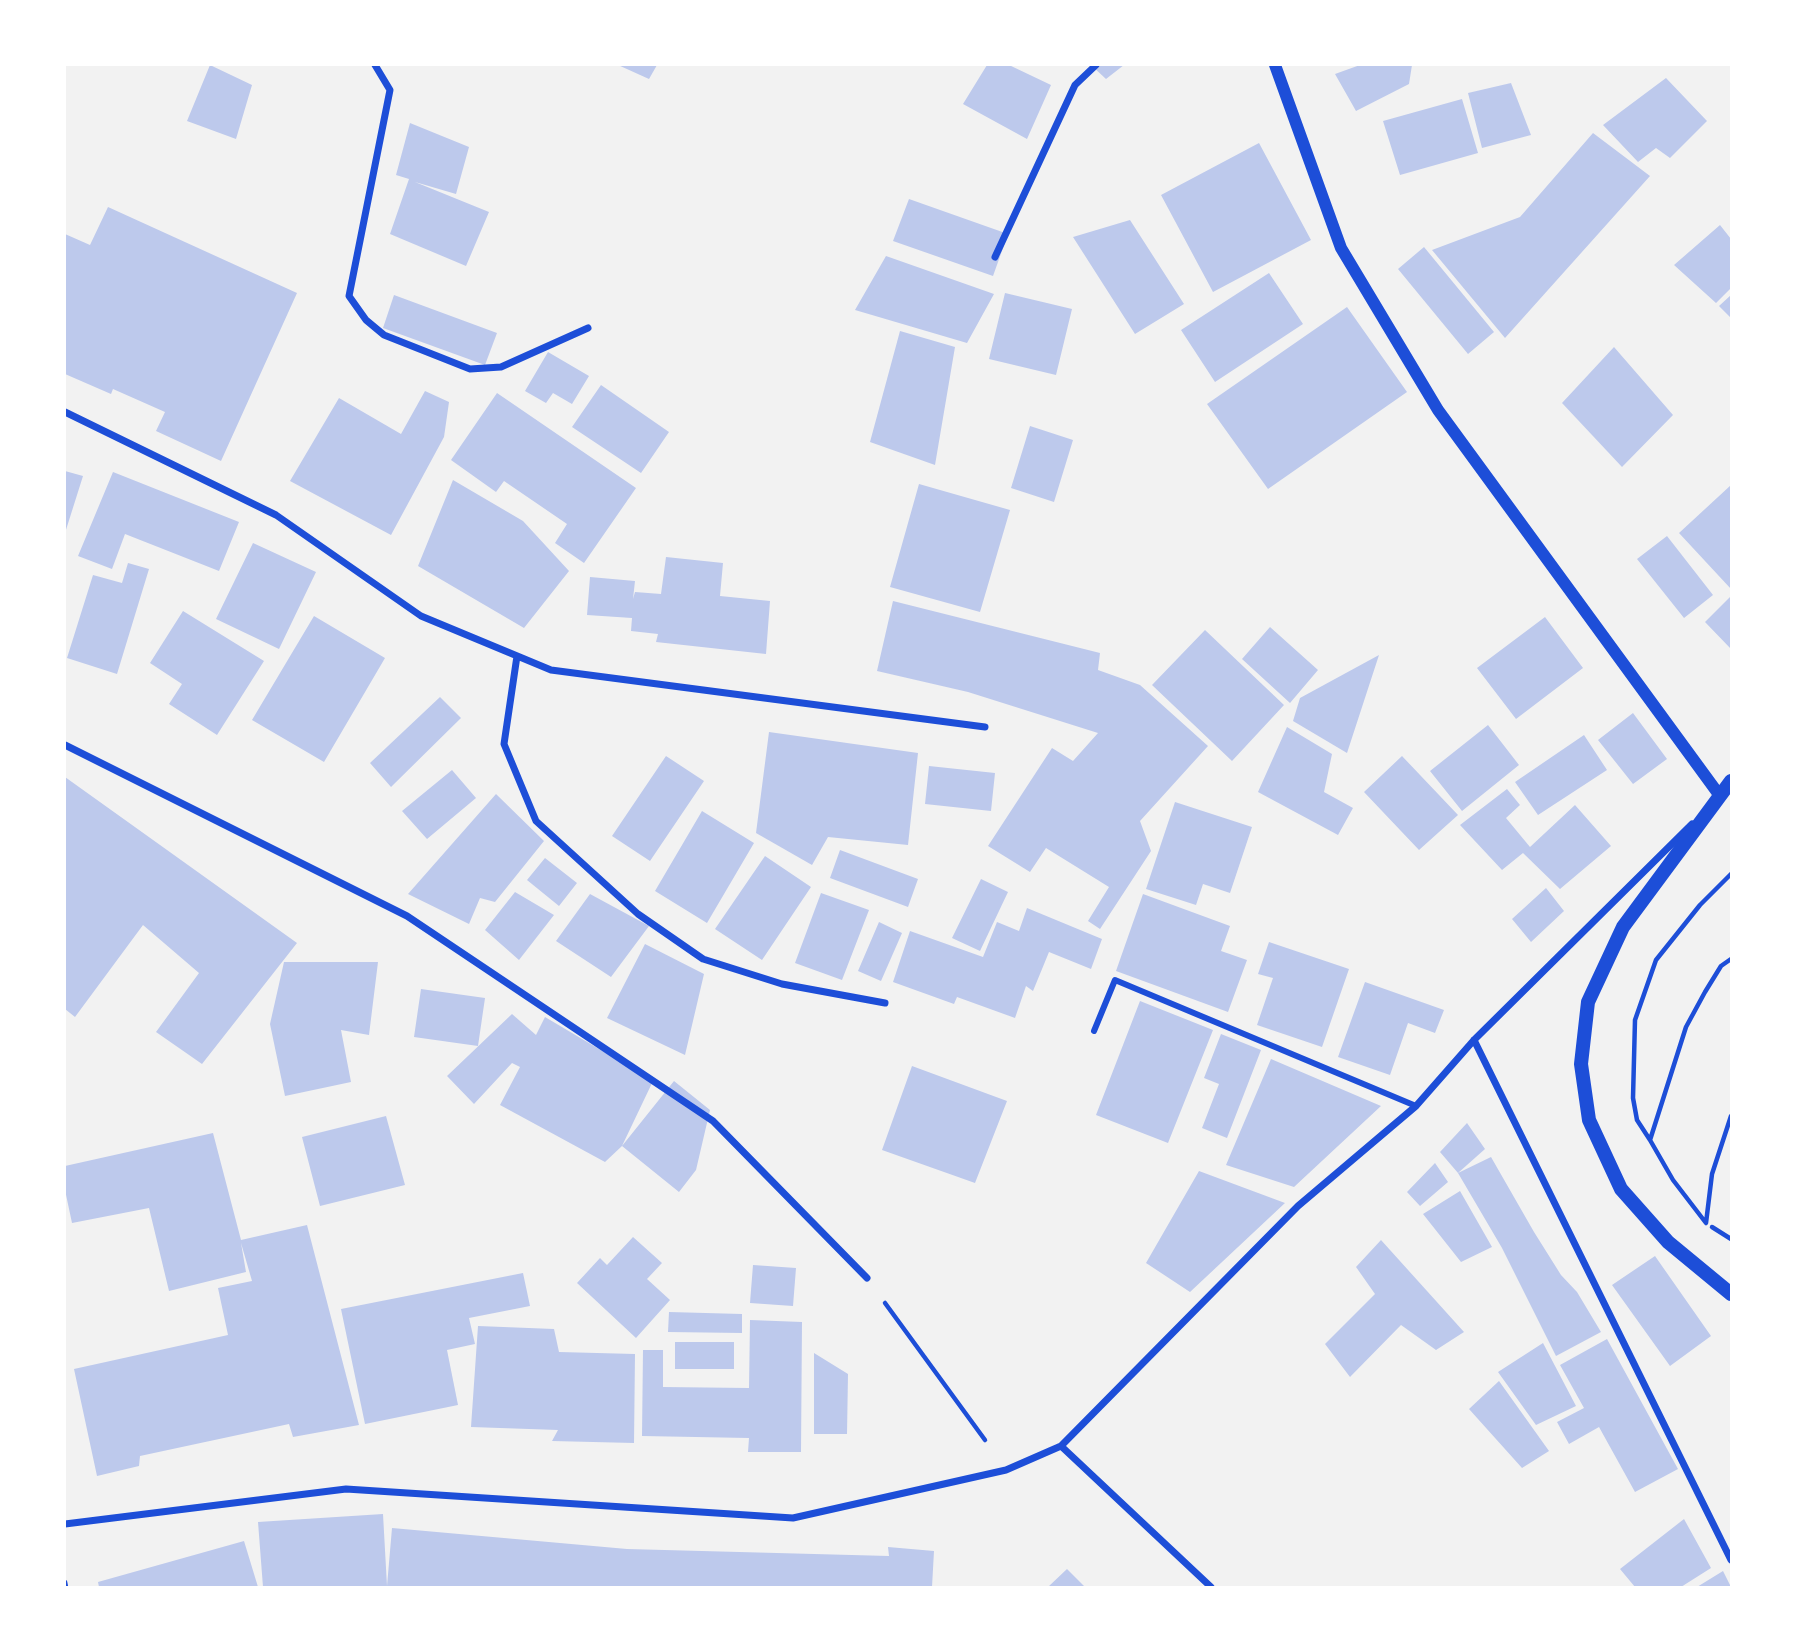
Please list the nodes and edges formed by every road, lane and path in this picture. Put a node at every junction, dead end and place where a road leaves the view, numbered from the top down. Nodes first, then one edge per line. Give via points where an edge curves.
1 (375, 65) edge
2 (1096, 65) edge
3 (1276, 65) edge
4 (995, 257) dead end
5 (588, 328) dead end
6 (65, 412) edge
7 (517, 656) junction
8 (985, 727) dead end
9 (65, 745) edge
10 (1731, 781) edge
11 (1720, 796) junction
12 (1731, 874) edge
13 (1731, 959) edge
14 (885, 1003) dead end
15 (1094, 1031) dead end
16 (1474, 1040) junction
17 (1416, 1106) junction
18 (1731, 1116) edge
19 (1650, 1140) junction
20 (1706, 1223) junction
21 (1731, 1239) edge
22 (867, 1278) joint
23 (1731, 1294) edge
24 (1061, 1446) junction
25 (1006, 1469) junction
26 (65, 1524) edge
27 (1731, 1560) edge
28 (65, 1582) edge
29 (66, 1587) edge
30 (1211, 1587) edge

1 - 5 street via 390,90 349,296 366,320 384,335 470,369 501,367
2 - 4 street via 1075,85
3 - 11 street via 1341,247 1438,410
6 - 7 street via 276,515 421,615
7 - 8 street via 551,670
7 - 14 street via 504,744 537,821 638,914 703,959 782,984
9 - 22 street via 407,916 713,1121
10 - 11 main road
11 - 16 street
11 - 23 main road via 1623,927 1588,1002 1581,1064 1589,1120 1621,1189 1668,1241
12 - 19 path via 1656,960 1636,1020 1633,1098 1637,1120
13 - 19 path via 1721,966 1686,1027
15 - 17 street via 1115,980
16 - 17 street
16 - 27 street
17 - 24 street via 1298,1206
18 - 20 path via 1712,1174
19 - 20 path
20 - 21 path
22 - 25 path
24 - 25 street
24 - 30 street
25 - 26 street via 793,1518 346,1489
28 - 29 path

